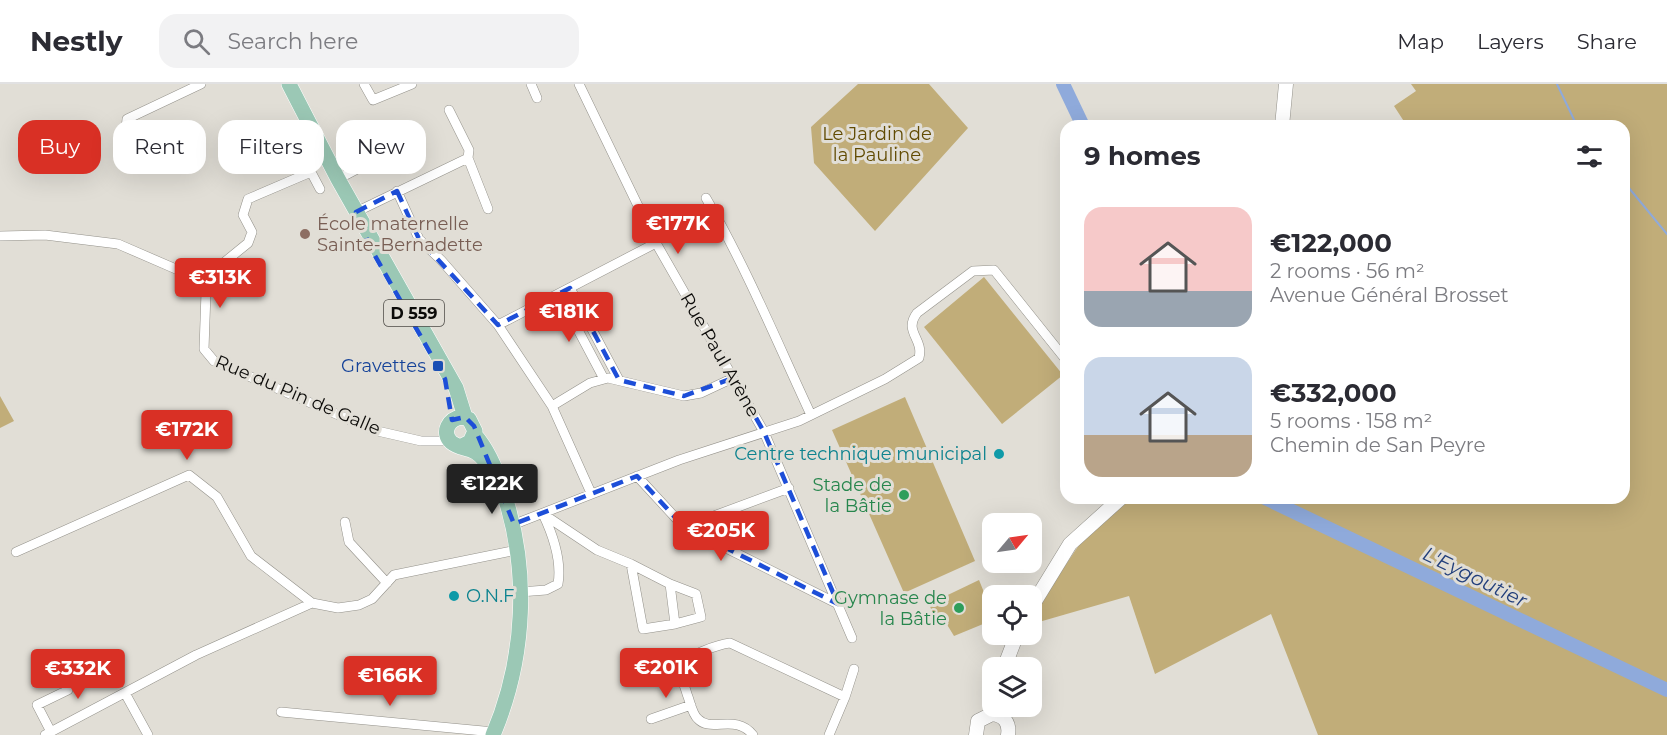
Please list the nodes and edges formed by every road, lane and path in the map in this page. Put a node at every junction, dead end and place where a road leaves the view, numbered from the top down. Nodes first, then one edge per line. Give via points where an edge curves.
1 (201, 84) edge
2 (289, 84) edge
3 (364, 84) edge
4 (411, 84) edge
5 (531, 84) edge
6 (579, 84) edge
7 (1286, 84) edge
8 (537, 98) dead end
9 (449, 110) dead end
10 (127, 120) edge
11 (1283, 120) edge
12 (468, 158) junction
13 (348, 174) edge
14 (338, 179) junction
15 (320, 189) dead end
16 (397, 191) junction
17 (706, 198) dead end
18 (235, 205) dead end
19 (246, 207) junction
20 (488, 209) dead end
21 (356, 212) junction
22 (0, 236) edge
23 (656, 243) junction
24 (200, 282) junction
25 (570, 288) junction
26 (559, 294) junction
27 (498, 325) junction
28 (1060, 352) edge
29 (734, 378) junction
30 (604, 379) junction
31 (619, 380) junction
32 (552, 405) junction
33 (811, 415) junction
34 (455, 430) junction
35 (764, 432) junction
36 (637, 476) junction
37 (493, 482) junction
38 (789, 488) junction
39 (591, 493) junction
40 (1114, 504) edge
41 (543, 514) junction
42 (345, 522) dead end
43 (513, 524) junction
44 (684, 527) junction
45 (512, 551) junction
46 (16, 552) dead end
47 (631, 564) junction
48 (387, 583) junction
49 (670, 584) junction
50 (1042, 590) edge
51 (520, 592) junction
52 (312, 603) junction
53 (838, 604) junction
54 (675, 624) junction
55 (518, 634) junction
56 (852, 638) dead end
57 (854, 669) dead end
58 (57, 670) dead end
59 (125, 693) junction
60 (845, 697) junction
61 (691, 705) junction
62 (281, 712) dead end
63 (982, 717) edge
64 (1005, 717) edge
65 (651, 719) dead end
66 (974, 733) edge
67 (48, 734) edge
68 (494, 734) edge
69 (148, 735) edge
70 (753, 735) edge
71 (829, 735) edge
72 (1008, 735) edge

1 - 10 street
2 - 14 main road, D 559
3 - 4 street via 374,100
5 - 8 street
6 - 23 street, Rue Paul Arène
7 - 11 street
9 - 12 street via 469,150
12 - 16 street
12 - 20 street
13 - 14 street
14 - 21 main road, D 559
15 - 19 street via 311,172 248,199
16 - 21 street
16 - 27 street via 419,239
17 - 33 street via 734,246
18 - 19 street
19 - 24 street via 243,215 252,232 248,243
21 - 34 main road, D 559 via 456,388
22 - 24 street via 45,235 118,244
23 - 25 street
23 - 29 street, Rue Paul Arène
24 - 34 street, Rue du Pin de Galle via 207,298 204,343 210,358 373,430 421,441
25 - 26 street
25 - 31 street
26 - 27 street
26 - 30 street
27 - 32 street
28 - 33 street via 994,270 973,271 911,321 921,349 919,358
29 - 31 street via 684,396
29 - 35 street, Rue Paul Arène
30 - 31 street
30 - 32 street
32 - 39 street
33 - 35 street
34 - 37 main road via 482,457
34 - 43 main road via 472,422 475,435 492,463
35 - 36 street
35 - 38 street, Rue Paul Arène
36 - 39 street
36 - 44 street
37 - 43 street
37 - 45 main road
38 - 44 street
38 - 53 street, Rue Paul Arène
39 - 41 street
40 - 50 street via 1070,544
41 - 43 street
41 - 47 street via 597,550
41 - 51 street via 552,531 560,572 558,584 546,590
42 - 48 street via 349,542
43 - 51 main road
44 - 53 street
45 - 48 street via 394,575
45 - 55 main road
46 - 52 street via 189,475 217,497 251,556
47 - 49 street
47 - 54 street via 643,629
48 - 52 street via 372,599 359,605 338,608
49 - 54 street
49 - 54 street via 696,594 701,617
51 - 55 main road
52 - 59 street via 196,655
53 - 56 street, Rue Paul Arène
55 - 68 main road via 509,692
57 - 60 street
58 - 67 street via 68,690 37,705
59 - 67 street
59 - 69 street
60 - 61 street via 730,643 722,643 686,659 681,666
60 - 71 street
61 - 65 street
61 - 70 street via 696,719 705,724 735,723
62 - 68 street
63 - 66 street
64 - 72 street

